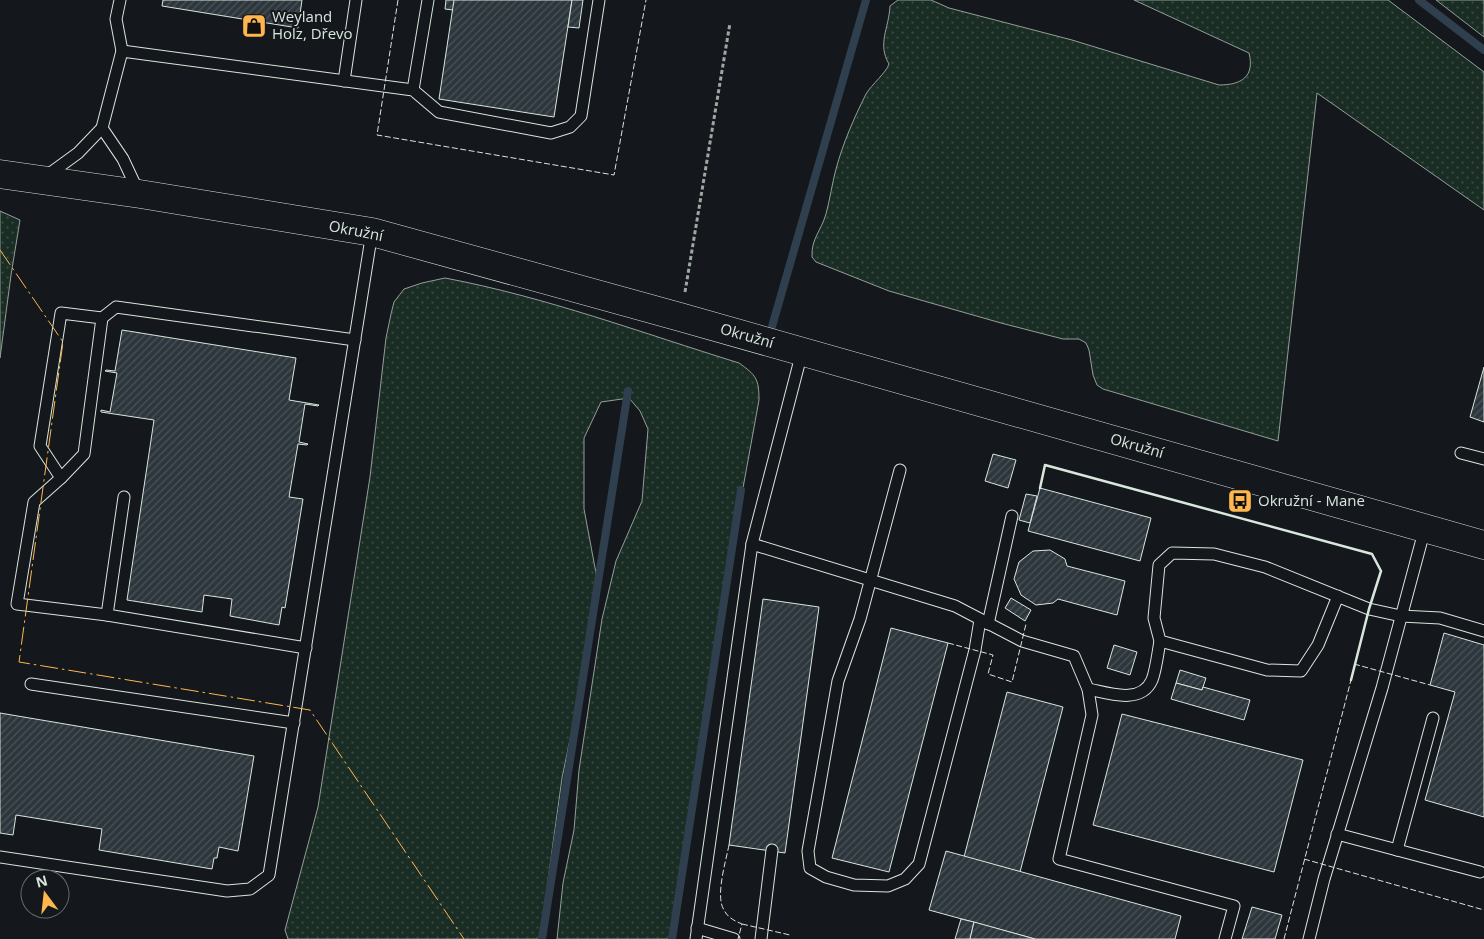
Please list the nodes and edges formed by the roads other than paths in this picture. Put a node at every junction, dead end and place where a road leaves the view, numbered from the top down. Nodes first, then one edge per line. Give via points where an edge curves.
1 (120, 0) edge
2 (356, 0) edge
3 (428, 0) edge
4 (599, 0) edge
5 (122, 51) junction
6 (344, 81) junction
7 (413, 90) junction
8 (102, 128) junction
9 (0, 174) edge
10 (41, 180) junction
11 (140, 194) junction
12 (372, 232) junction
13 (102, 318) junction
14 (354, 340) junction
15 (802, 352) junction
16 (1461, 453) dead end
17 (1484, 459) edge
18 (900, 470) dead end
19 (61, 478) junction
20 (124, 497) dead end
21 (1012, 516) dead end
22 (1425, 528) junction
23 (752, 544) junction
24 (1484, 545) edge
25 (869, 580) junction
26 (1338, 596) junction
27 (107, 615) junction
28 (1401, 616) junction
29 (984, 622) junction
30 (1484, 631) edge
31 (1160, 641) junction
32 (306, 648) junction
33 (31, 684) dead end
34 (1088, 689) junction
35 (1433, 718) dead end
36 (294, 723) junction
37 (1337, 834) junction
38 (772, 850) dead end
39 (1397, 850) junction
40 (0, 857) edge
41 (1480, 872) dead end
42 (696, 934) edge
43 (734, 939) edge
44 (761, 939) edge
45 (1224, 939) edge
46 (1309, 939) edge

1 - 5 lane via 116,19
2 - 6 lane
3 - 7 lane
4 - 7 lane via 581,116 570,126 551,133 439,112
5 - 6 lane
5 - 8 lane
6 - 7 lane
8 - 10 lane via 78,153
8 - 11 lane via 123,159
9 - 10 main road, Okružní
10 - 11 main road, Okružní
11 - 12 main road, Okružní
12 - 14 lane
12 - 15 main road, Okružní
13 - 14 lane via 116,307
13 - 19 lane via 84,454
13 - 19 lane via 62,312 40,446
14 - 32 lane
15 - 22 main road, Okružní
15 - 23 lane
16 - 17 lane
18 - 25 lane
19 - 27 lane via 34,502 17,604
20 - 27 lane
21 - 29 lane
22 - 24 main road, Okružní
22 - 28 lane
23 - 25 lane
23 - 42 lane
25 - 29 lane via 955,606
25 - 29 lane via 860,619 838,681 808,852 810,868 826,877 854,885 888,886 905,880 919,864
26 - 28 lane via 1369,609
26 - 31 lane via 1318,645 1302,670 1267,670
26 - 31 lane via 1265,567 1214,554 1172,552 1159,566 1154,618
27 - 32 lane
28 - 30 lane via 1440,618
28 - 37 lane
29 - 34 lane via 1022,641 1074,656
31 - 34 lane via 1152,680 1140,693 1126,696
32 - 36 lane
33 - 36 lane
34 - 45 lane via 1092,715 1059,859 1234,906
35 - 39 lane
36 - 40 lane via 270,874 250,889 227,891
37 - 39 lane
37 - 46 lane
38 - 44 lane
39 - 41 lane
42 - 43 lane

